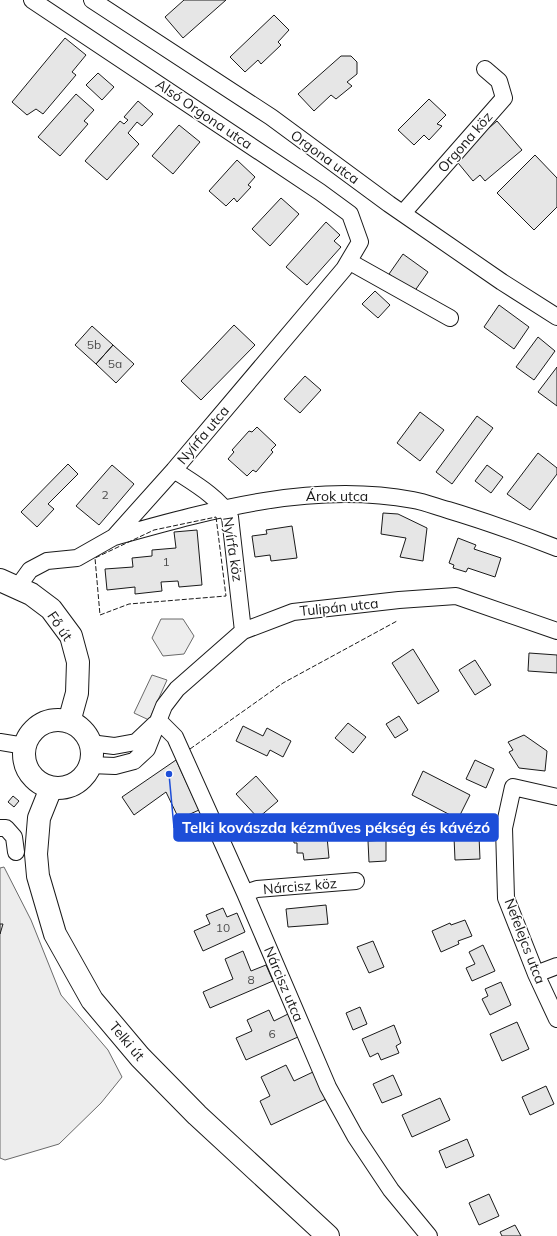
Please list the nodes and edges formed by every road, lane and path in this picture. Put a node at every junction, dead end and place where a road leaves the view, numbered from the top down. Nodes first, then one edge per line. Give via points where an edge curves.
1 (32, 0) edge
2 (92, 0) edge
3 (485, 69) dead end
4 (403, 213) junction
5 (360, 242) joint
6 (350, 262) junction
7 (557, 317) edge
8 (450, 318) dead end
9 (174, 470) junction
10 (225, 508) junction
11 (114, 537) junction
12 (557, 548) edge
13 (8, 584) edge
14 (557, 630) edge
15 (243, 631) junction
16 (159, 721) junction
17 (69, 722) junction
18 (0, 742) edge
19 (90, 743) junction
20 (25, 746) junction
21 (90, 765) junction
22 (51, 788) junction
23 (557, 797) edge
24 (0, 828) edge
25 (16, 852) dead end
26 (356, 881) dead end
27 (245, 893) junction
28 (557, 966) edge
29 (536, 974) junction
30 (557, 1019) edge
31 (328, 1236) edge
32 (429, 1236) edge

1 - 5 street, Alsó Orgona utca via 350,214
2 - 4 street, Orgona utca via 271,117
3 - 4 street, Orgona köz via 499,81 504,98
4 - 7 street, Orgona utca
5 - 6 street, Nyírfa utca
6 - 8 street
6 - 9 street, Nyírfa utca
9 - 10 street, Nyírfa köz
9 - 11 street, Nyírfa utca
10 - 11 street, Árok utca
10 - 12 street, Árok utca via 300,495 362,494 406,499 490,522
10 - 15 street, Nyírfa köz via 230,517
11 - 13 street, Nyírfa utca via 77,558 47,561
13 - 17 main road, Fő út via 31,594 51,609 70,636 78,662 77,693
14 - 15 street, Tulipán utca via 456,596 293,612
15 - 16 street, Tulipán utca via 177,689 164,706
16 - 19 street, Tulipán utca via 136,742 114,746
16 - 21 street, Tulipán utca via 147,749 134,762 115,766
16 - 27 street, Nárcisz utca via 175,737
17 - 19 main road via 81,729
17 - 20 main road via 54,721 41,725 31,734
18 - 20 street
19 - 21 main road
20 - 22 main road via 24,755 29,772 39,782
21 - 22 main road via 79,781 66,787
22 - 31 main road, Telki út via 39,818 36,854 38,876 55,934 92,1000 140,1057 187,1104
23 - 29 street, Nefelejcs utca via 513,787 504,828 506,898
24 - 25 street via 6,828 14,837
26 - 27 street, Nárcisz köz via 257,889
27 - 32 street, Nárcisz utca via 328,1087 355,1136 391,1190
28 - 29 street
29 - 30 street, Nefelejcs utca

